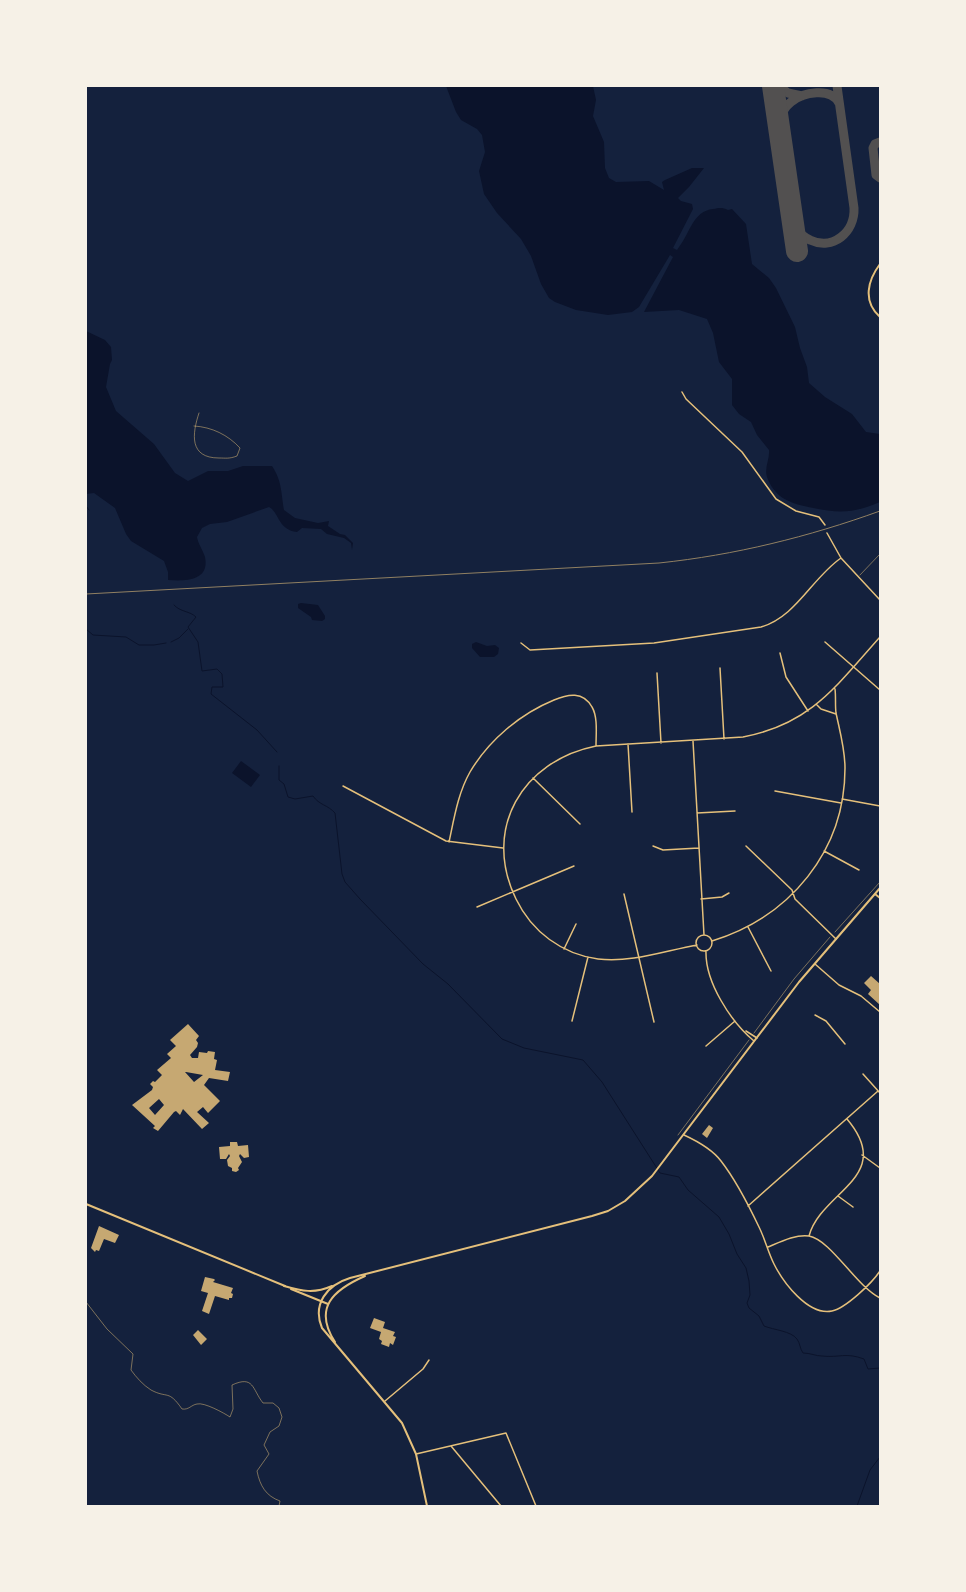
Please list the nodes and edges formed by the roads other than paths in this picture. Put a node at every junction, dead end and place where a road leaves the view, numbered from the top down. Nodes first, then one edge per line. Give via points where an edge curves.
1 (880, 264) edge
2 (880, 316) edge
3 (682, 392) dead end
4 (825, 525) dead end
5 (827, 533) dead end
6 (842, 558) junction
7 (880, 600) edge
8 (880, 637) edge
9 (825, 642) dead end
10 (521, 643) dead end
11 (780, 653) dead end
12 (854, 667) junction
13 (720, 668) dead end
14 (657, 673) dead end
15 (835, 689) junction
16 (880, 690) edge
17 (817, 705) junction
18 (808, 711) junction
19 (836, 714) junction
20 (724, 739) junction
21 (693, 741) junction
22 (661, 742) junction
23 (628, 744) junction
24 (596, 746) junction
25 (533, 778) junction
26 (343, 786) dead end
27 (775, 791) dead end
28 (842, 799) junction
29 (841, 803) junction
30 (880, 806) edge
31 (632, 812) dead end
32 (735, 812) dead end
33 (697, 813) junction
34 (580, 824) dead end
35 (449, 842) junction
36 (653, 846) dead end
37 (746, 846) dead end
38 (503, 848) junction
39 (699, 848) junction
40 (824, 851) junction
41 (574, 866) dead end
42 (859, 870) dead end
43 (880, 888) edge
44 (513, 893) junction
45 (729, 893) dead end
46 (624, 894) dead end
47 (875, 894) junction
48 (792, 896) junction
49 (880, 898) edge
50 (701, 900) junction
51 (477, 907) dead end
52 (576, 924) dead end
53 (748, 927) junction
54 (704, 935) junction
55 (836, 939) junction
56 (712, 941) junction
57 (697, 945) junction
58 (564, 949) junction
59 (706, 951) junction
60 (588, 957) junction
61 (639, 957) junction
62 (815, 963) junction
63 (771, 971) dead end
64 (880, 1012) edge
65 (815, 1015) dead end
66 (572, 1021) dead end
67 (735, 1021) junction
68 (654, 1022) dead end
69 (746, 1032) junction
70 (756, 1038) junction
71 (754, 1041) junction
72 (845, 1044) dead end
73 (706, 1046) dead end
74 (863, 1074) dead end
75 (878, 1091) junction
76 (880, 1093) edge
77 (847, 1119) junction
78 (684, 1135) junction
79 (862, 1155) junction
80 (880, 1168) edge
81 (838, 1196) junction
82 (86, 1204) edge
83 (748, 1206) junction
84 (853, 1207) dead end
85 (809, 1236) junction
86 (768, 1247) junction
87 (880, 1271) edge
88 (368, 1275) junction
89 (336, 1283) junction
90 (284, 1286) junction
91 (864, 1287) junction
92 (880, 1298) edge
93 (321, 1301) junction
94 (328, 1304) junction
95 (340, 1349) junction
96 (429, 1360) dead end
97 (385, 1402) junction
98 (451, 1446) junction
99 (416, 1454) junction
100 (427, 1506) edge
101 (501, 1506) edge
102 (536, 1506) edge

1 - 2 main road via 870,280 868,295 874,310
3 - 4 street via 686,399 746,456 776,499 796,511 819,517
5 - 6 street
6 - 7 street
6 - 10 street via 785,614 761,627 654,643 530,650
8 - 12 street
9 - 12 street
11 - 18 street via 786,677
12 - 15 street
12 - 16 street
13 - 20 street
14 - 22 street
15 - 17 street
15 - 19 street
17 - 18 street
17 - 19 street
18 - 20 street via 764,733
19 - 28 street via 845,767
20 - 21 street
21 - 22 street
21 - 33 street
22 - 23 street
23 - 24 street
23 - 31 street
24 - 25 street via 565,755
24 - 35 street via 594,713 592,706 583,698 566,695 526,713 486,750 470,772 463,788
25 - 34 street
25 - 38 street via 512,809
26 - 35 street
27 - 29 street
28 - 29 street
28 - 30 street
29 - 40 street via 835,827
32 - 33 street
33 - 39 street
35 - 38 street
36 - 39 street via 663,850
37 - 48 street via 792,890
38 - 44 street
39 - 50 street
40 - 42 street
40 - 48 street
41 - 44 street
43 - 47 main road
44 - 51 street
44 - 58 street via 534,927 544,937
45 - 50 street via 722,897
46 - 61 street
47 - 49 main road
47 - 55 main road
48 - 53 street
48 - 55 street
50 - 54 street
52 - 58 street
53 - 56 street
53 - 63 street
54 - 56 street
54 - 57 street via 698,938
55 - 62 main road
56 - 59 street via 711,947
57 - 59 street via 700,950
57 - 61 street
58 - 60 street
59 - 67 street via 711,979
60 - 61 street via 612,960
60 - 66 street
61 - 68 street
62 - 64 street via 839,985 861,996
62 - 70 main road
65 - 72 street via 826,1021
67 - 69 street
67 - 73 street
69 - 70 street
69 - 71 street
70 - 71 main road
71 - 78 main road
74 - 75 street
75 - 76 street
75 - 77 street
77 - 79 street via 858,1135
77 - 83 street
78 - 83 street via 719,1159
78 - 88 main road via 656,1172 629,1198 604,1212
79 - 80 street
79 - 81 street via 856,1177
81 - 84 street
81 - 85 street via 819,1213
82 - 90 main road
83 - 86 street
85 - 86 street via 796,1237
85 - 91 street via 824,1244
86 - 91 street via 784,1280 798,1297 814,1308 832,1311 843,1306
87 - 91 street
88 - 89 main road
88 - 94 main road via 343,1287
89 - 90 main road via 314,1292
89 - 93 main road
90 - 93 main road
91 - 92 street
93 - 94 main road
93 - 95 main road via 321,1325
94 - 95 main road via 328,1327
95 - 97 main road
96 - 97 street
97 - 99 main road via 402,1423
98 - 99 street
98 - 101 street
98 - 102 street via 506,1433
99 - 100 main road

